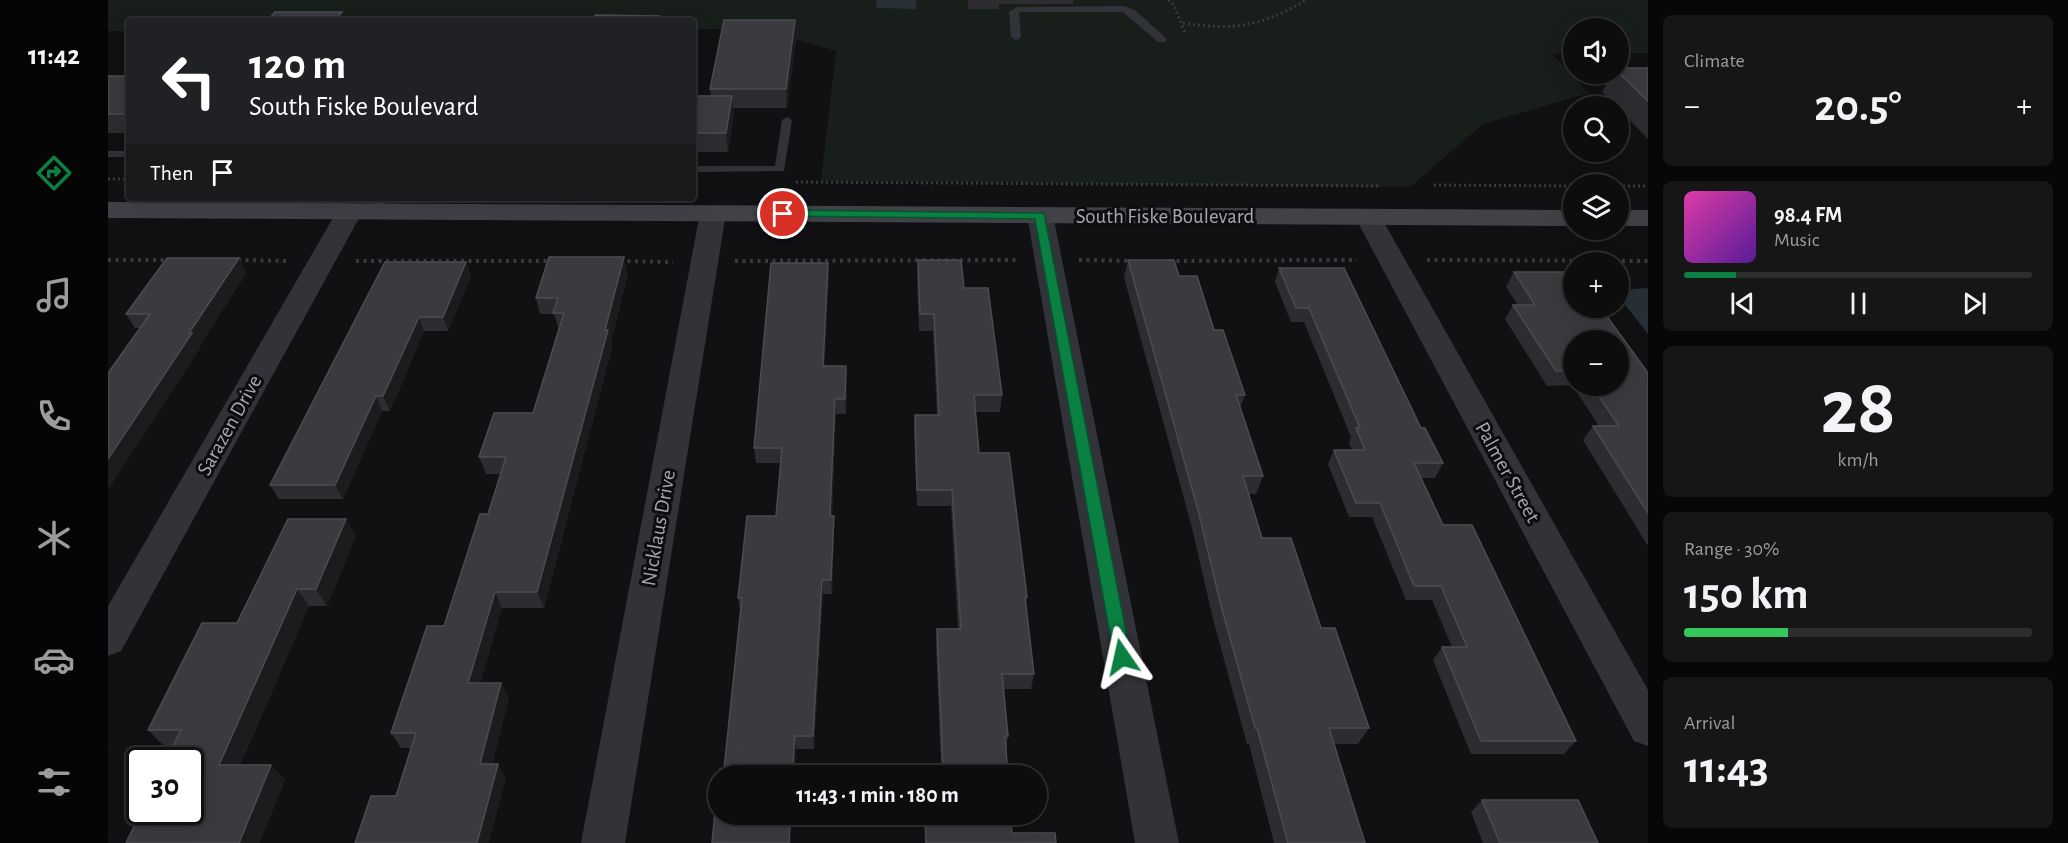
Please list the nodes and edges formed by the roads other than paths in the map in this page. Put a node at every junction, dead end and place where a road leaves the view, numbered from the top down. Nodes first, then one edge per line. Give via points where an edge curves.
1 (1016, 0) edge
2 (1118, 0) edge
3 (1014, 12) junction
4 (1133, 13) junction
5 (1016, 37) dead end
6 (1162, 40) dead end
7 (787, 120) dead end
8 (108, 154) edge
9 (126, 154) edge
10 (696, 169) edge
11 (356, 206) edge
12 (108, 210) edge
13 (713, 213) junction
14 (1040, 215) junction
15 (1368, 217) junction
16 (1563, 218) edge
17 (1629, 218) edge
18 (1648, 218) edge
19 (108, 640) edge
20 (1648, 728) edge
21 (603, 843) edge
22 (1157, 843) edge

1 - 3 lane
2 - 4 lane
3 - 4 lane via 1029,8 1115,8
3 - 5 lane
4 - 6 lane
7 - 10 lane via 780,169
8 - 9 lane
11 - 12 main road, South Fiske Boulevard
11 - 13 main road, South Fiske Boulevard
11 - 19 street, Sarazen Drive
13 - 14 main road, South Fiske Boulevard
13 - 21 street, Nicklaus Drive
14 - 15 main road, South Fiske Boulevard
14 - 22 street
15 - 16 main road, South Fiske Boulevard
15 - 20 street, Palmer Street
17 - 18 main road

